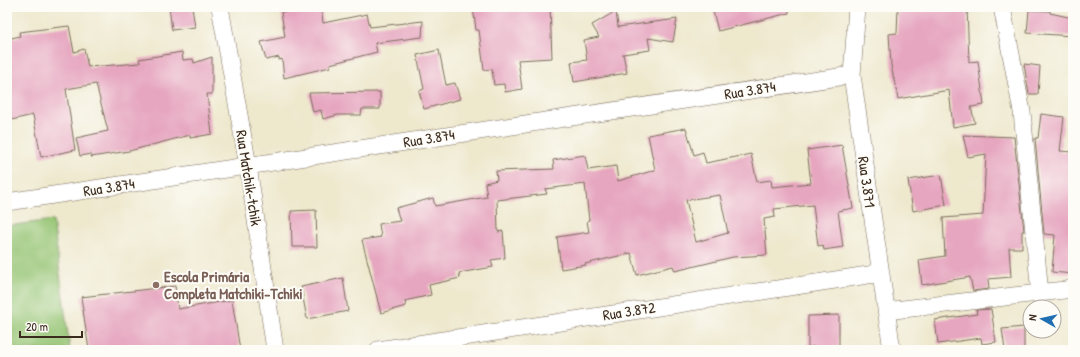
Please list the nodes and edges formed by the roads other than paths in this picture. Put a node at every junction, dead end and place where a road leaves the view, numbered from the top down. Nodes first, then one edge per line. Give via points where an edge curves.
1 (220, 7) edge
2 (1002, 7) edge
3 (856, 10) edge
4 (852, 75) junction
5 (248, 166) junction
6 (7, 202) edge
7 (881, 273) junction
8 (1073, 289) edge
9 (1040, 293) junction
10 (886, 311) junction
11 (275, 350) edge
12 (378, 350) edge
13 (892, 350) edge

1 - 5 street, Rua Matchik-tchik
2 - 9 street via 1022,112
3 - 4 street, Rua 3.871
4 - 5 street, Rua 3.874
4 - 7 street, Rua 3.871
5 - 6 street, Rua 3.874
5 - 11 street, Rua Matchik-tchik
7 - 10 street, Rua 3.871
7 - 12 street, Rua 3.872
8 - 9 street
9 - 10 street
10 - 13 street, Rua 3.871

